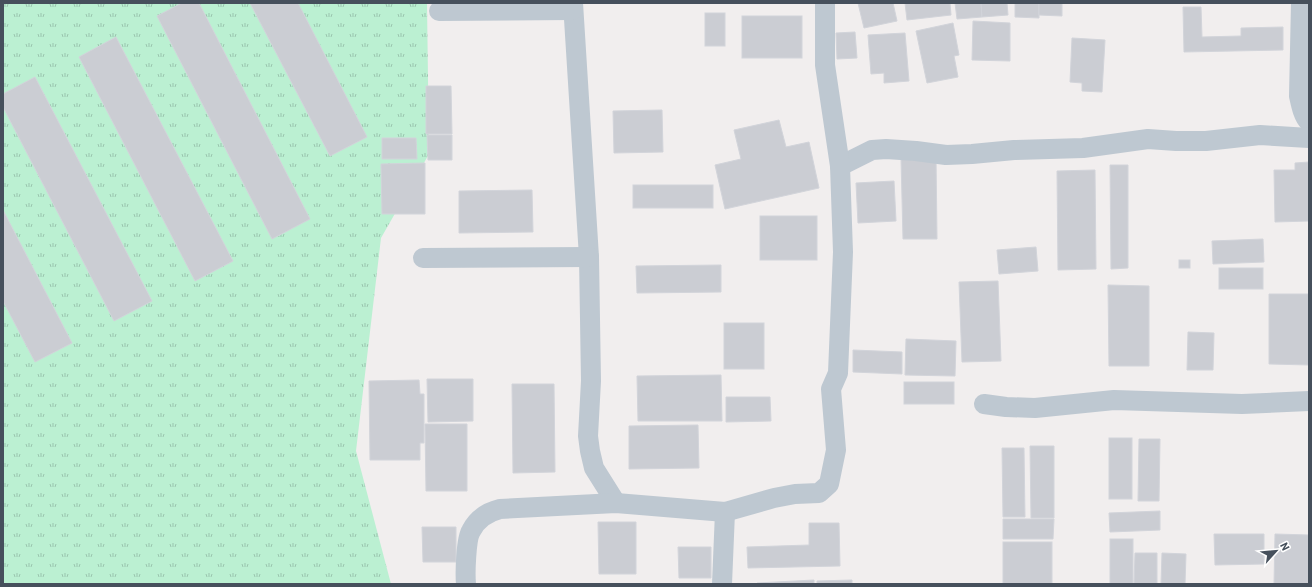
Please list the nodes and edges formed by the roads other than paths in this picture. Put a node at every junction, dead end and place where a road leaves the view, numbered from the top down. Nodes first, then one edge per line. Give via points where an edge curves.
1 (825, 3) edge
2 (1302, 3) edge
3 (573, 7) edge
4 (439, 11) dead end
5 (1309, 122) edge
6 (1309, 138) edge
7 (840, 166) junction
8 (589, 257) junction
9 (423, 258) dead end
10 (1309, 401) edge
11 (984, 404) dead end
12 (616, 503) junction
13 (725, 512) junction
14 (466, 584) edge
15 (722, 584) edge

1 - 7 street via 826,65
2 - 5 street via 1299,96
3 - 4 street
3 - 8 street
6 - 7 street via 1260,135 1206,141 1148,139 1083,148 946,155 886,149 872,150
7 - 13 street via 841,326 838,373 831,389 836,450 829,484 819,493 774,498
8 - 9 street
8 - 12 street via 591,381 588,436 594,468
10 - 11 street via 1242,404 1114,400 1034,408
12 - 13 street
12 - 14 street via 500,509 482,516 470,531 465,568
13 - 15 street

